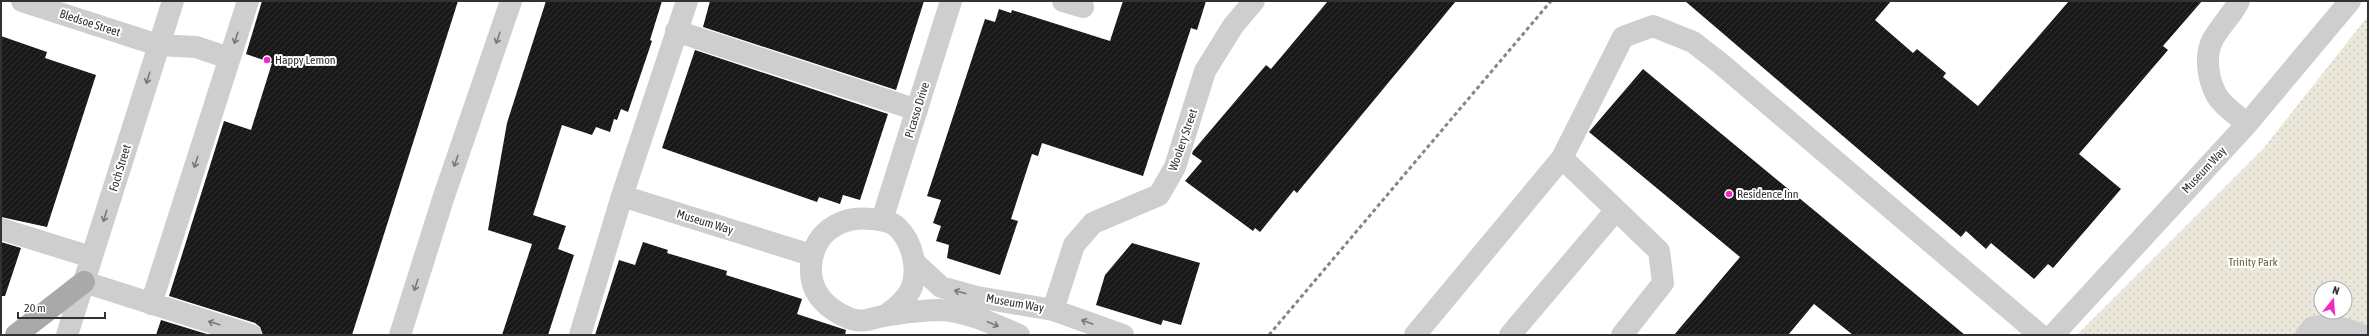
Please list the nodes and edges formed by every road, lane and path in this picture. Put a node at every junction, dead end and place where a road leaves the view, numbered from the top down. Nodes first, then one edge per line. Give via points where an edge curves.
1 (22, 1) edge
2 (173, 1) edge
3 (248, 1) edge
4 (511, 1) edge
5 (686, 1) edge
6 (951, 1) edge
7 (1254, 1) edge
8 (2239, 1) edge
9 (2350, 1) edge
10 (676, 31) junction
11 (158, 45) junction
12 (229, 58) junction
13 (917, 110) junction
14 (2246, 124) junction
15 (1562, 158) junction
16 (622, 196) junction
17 (1616, 210) junction
18 (882, 220) junction
19 (1, 229) edge
20 (811, 255) junction
21 (91, 257) junction
22 (914, 262) junction
23 (84, 282) junction
24 (151, 304) junction
25 (1053, 310) junction
26 (886, 315) junction
27 (848, 327) edge
28 (16, 335) edge
29 (66, 335) edge
30 (251, 335) edge
31 (400, 335) edge
32 (580, 335) edge
33 (1019, 335) edge
34 (1123, 335) edge
35 (1415, 335) edge
36 (1510, 335) edge
37 (1622, 335) edge
38 (2040, 335) edge
39 (2053, 335) edge
40 (2306, 335) edge
41 (2362, 335) edge

1 - 11 street, Bledsoe Street
2 - 11 street, Foch Street
3 -> 12 street
4 -> 31 street via 443,199
5 - 10 street
6 - 13 street, Picasso Drive
7 - 25 street, Woolery Street via 1233,26 1206,71 1175,167 1160,195 1093,223 1074,245
8 - 14 street via 2234,12 2212,41 2208,60 2210,79 2218,97
9 - 14 street, Museum Way
10 - 13 street
10 - 16 street
11 - 12 street, Bledsoe Street via 196,47
11 -> 21 street, Foch Street
12 -> 24 street
13 - 18 street, Picasso Drive
14 - 39 street, Museum Way
15 - 17 street
15 - 35 street
15 - 38 street via 1623,37 1653,26 1693,42 1720,63
16 - 20 street, Museum Way
16 - 32 street
17 - 36 street
17 - 37 street via 1660,251 1663,283
18 - 20 street via 858,217 836,224 822,235
18 - 22 street via 897,227 912,253
19 - 21 street
20 - 27 street via 811,276 816,294
21 - 23 street, Foch Street
25 -> 22 street, Museum Way via 977,297 941,287
22 - 26 street via 915,272 911,289 901,304
23 - 24 street
23 - 28 main road
23 - 29 street, Foch Street
30 -> 24 street
34 -> 25 street, Museum Way
26 - 27 street
26 -> 33 street, Museum Way via 940,310 974,315
40 - 41 street via 2313,327 2340,326

